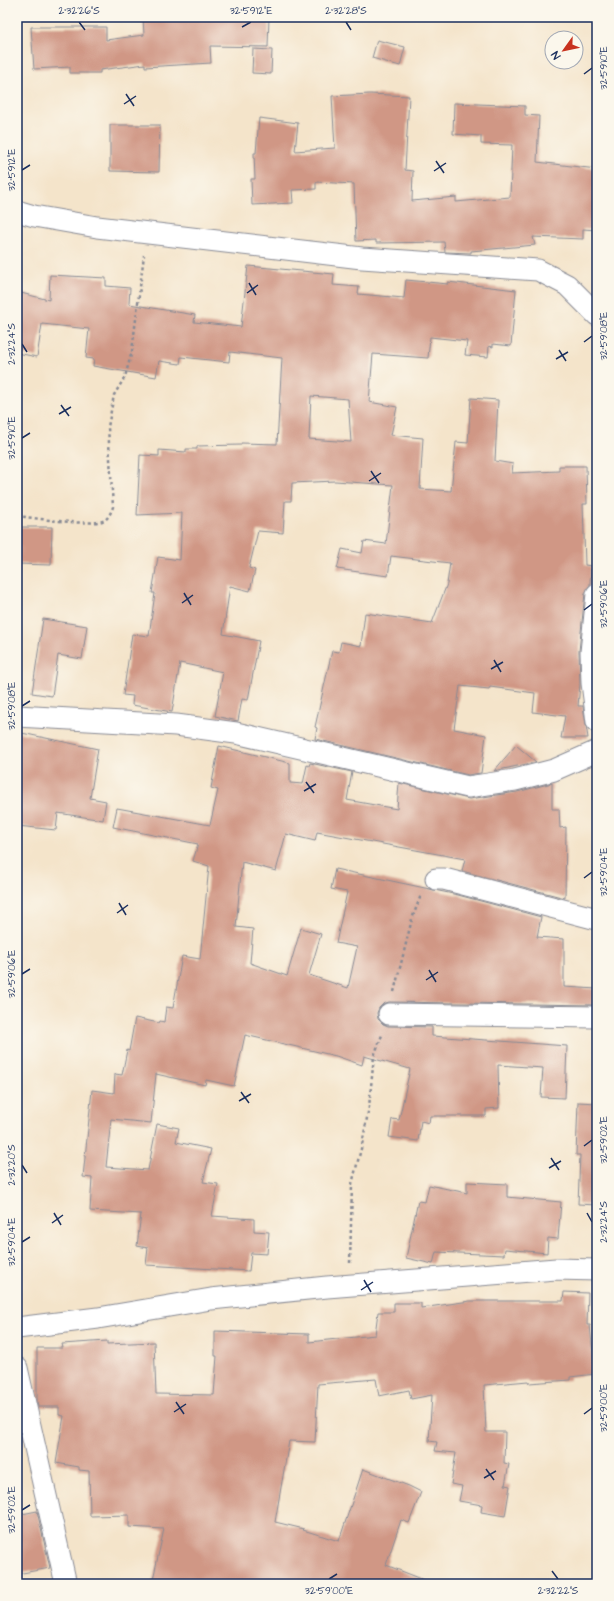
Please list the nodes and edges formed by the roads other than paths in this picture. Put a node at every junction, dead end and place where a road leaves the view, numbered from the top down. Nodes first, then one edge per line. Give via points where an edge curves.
1 (17, 211) edge
2 (597, 316) edge
3 (597, 594) edge
4 (594, 682) edge
5 (17, 716) edge
6 (597, 722) edge
7 (597, 751) edge
8 (436, 879) road end
9 (597, 919) edge
10 (389, 1014) road end
11 (597, 1017) edge
12 (597, 1270) edge
13 (17, 1328) edge
14 (17, 1368) edge
15 (66, 1584) edge

1 - 2 street via 83,225 362,258 538,270 566,284
3 - 4 street via 592,652
4 - 6 street
5 - 7 street via 176,725 236,733 468,787 515,780 554,770
8 - 9 street
10 - 11 street
12 - 13 street via 556,1269 350,1285 212,1299 98,1318
14 - 15 street

